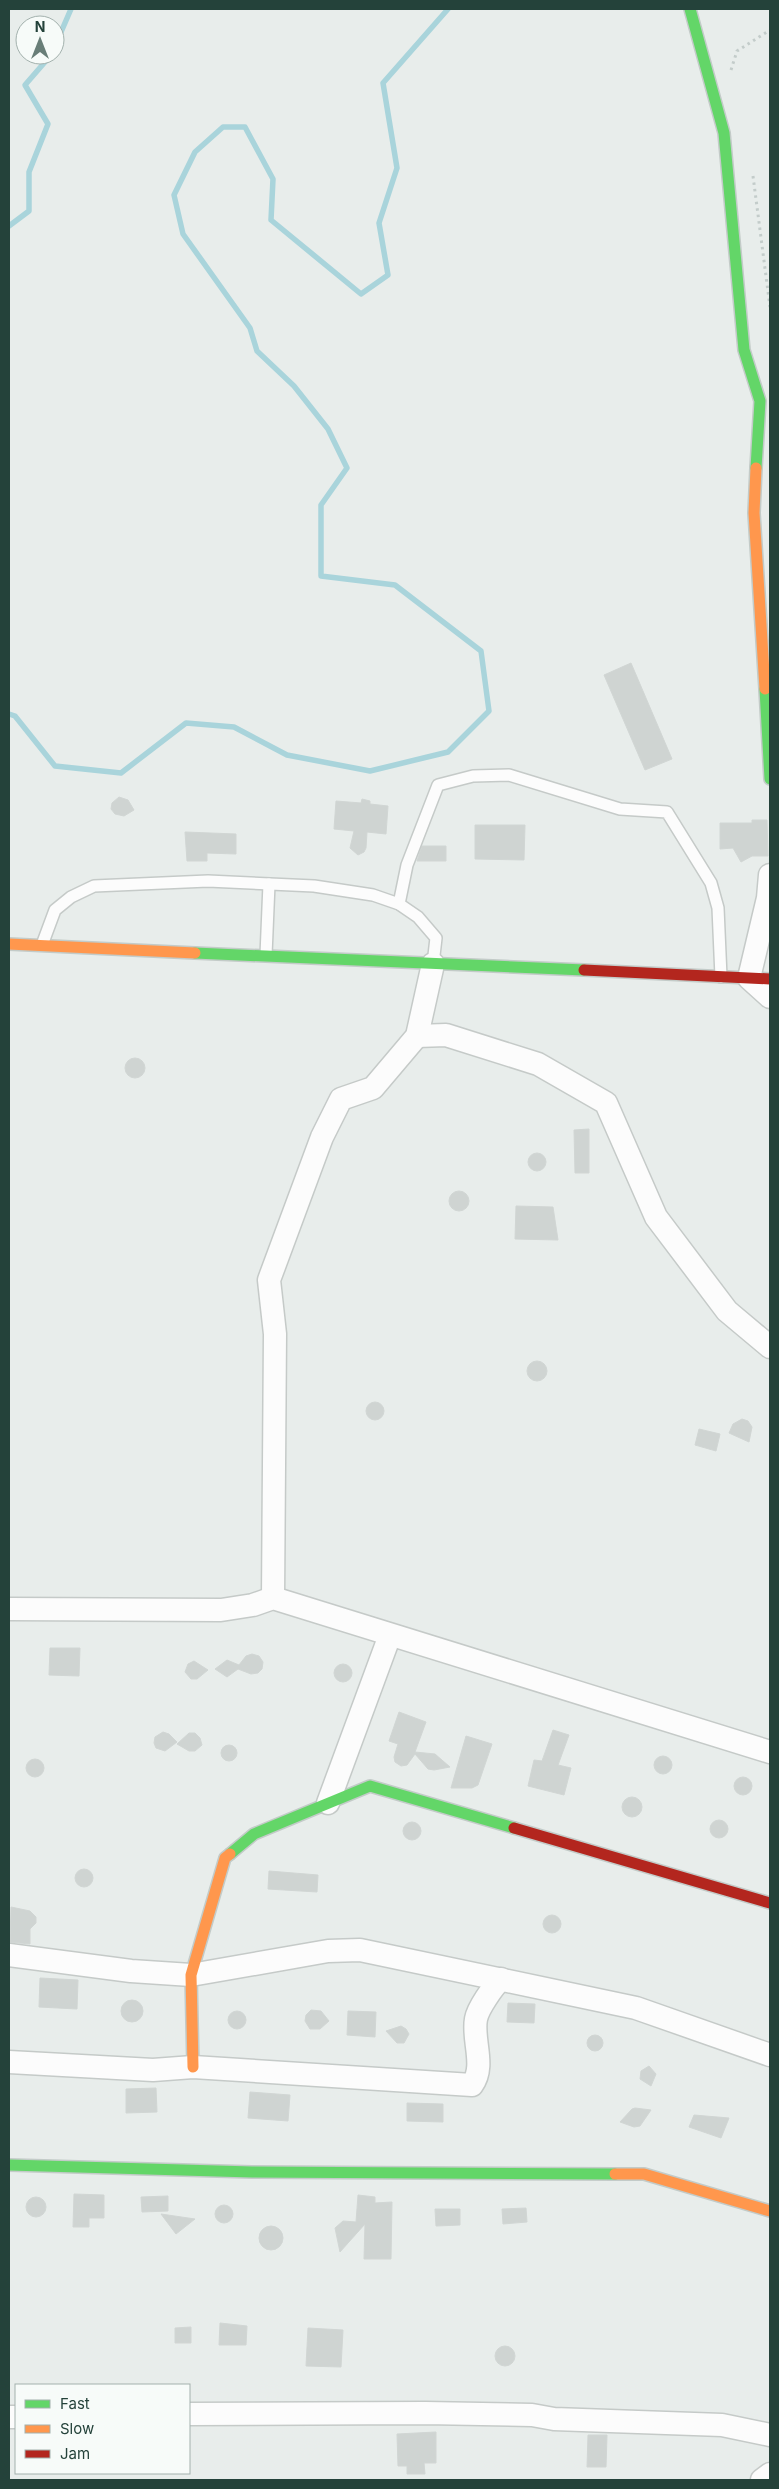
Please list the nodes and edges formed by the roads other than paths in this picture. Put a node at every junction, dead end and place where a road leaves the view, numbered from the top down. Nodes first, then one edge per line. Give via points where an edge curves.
1 (690, 9) edge
2 (770, 779) edge
3 (770, 875) edge
4 (269, 884) junction
5 (399, 904) junction
6 (9, 944) edge
7 (42, 946) junction
8 (266, 955) junction
9 (433, 964) junction
10 (721, 977) junction
11 (760, 978) edge
12 (770, 997) edge
13 (417, 1036) junction
14 (770, 1347) edge
15 (273, 1598) junction
16 (9, 1609) edge
17 (390, 1635) junction
18 (770, 1752) edge
19 (328, 1803) junction
20 (770, 1903) edge
21 (9, 1955) edge
22 (191, 1974) junction
23 (501, 1979) junction
24 (770, 2055) edge
25 (9, 2062) edge
26 (193, 2067) junction
27 (9, 2165) edge
28 (770, 2211) edge
29 (190, 2414) edge
30 (770, 2435) edge
31 (770, 2474) edge
32 (762, 2480) edge

1 - 2 main road via 724,133 744,350 760,401 754,513
3 - 11 street
4 - 5 lane via 314,886 373,895
4 - 7 lane via 208,881 94,886 71,897 55,910
4 - 8 lane
5 - 9 lane via 418,916 436,938
5 - 10 lane via 407,865 438,785 474,776 509,775 620,809 667,812 711,883 718,908
6 - 7 main road
7 - 8 main road
8 - 9 main road
9 - 10 main road
9 - 13 street
10 - 11 main road
11 - 12 street
13 - 14 street via 446,1036 538,1064 606,1103 656,1217 727,1310
13 - 15 street via 373,1088 342,1099 322,1137 269,1280 276,1334
15 - 16 street via 221,1610
15 - 17 street
17 - 18 street
17 - 19 street
19 - 20 main road via 370,1786
19 - 22 main road via 254,1834 225,1858
21 - 22 street via 131,1971
22 - 23 street via 328,1951 360,1950
22 - 26 main road
23 - 24 street via 636,2008
23 - 26 street via 492,1988 476,2018 479,2053 476,2079 472,2084
25 - 26 street via 153,2070
27 - 28 main road via 252,2172 644,2174
29 - 30 street via 532,2415 554,2419 722,2425
31 - 32 street

